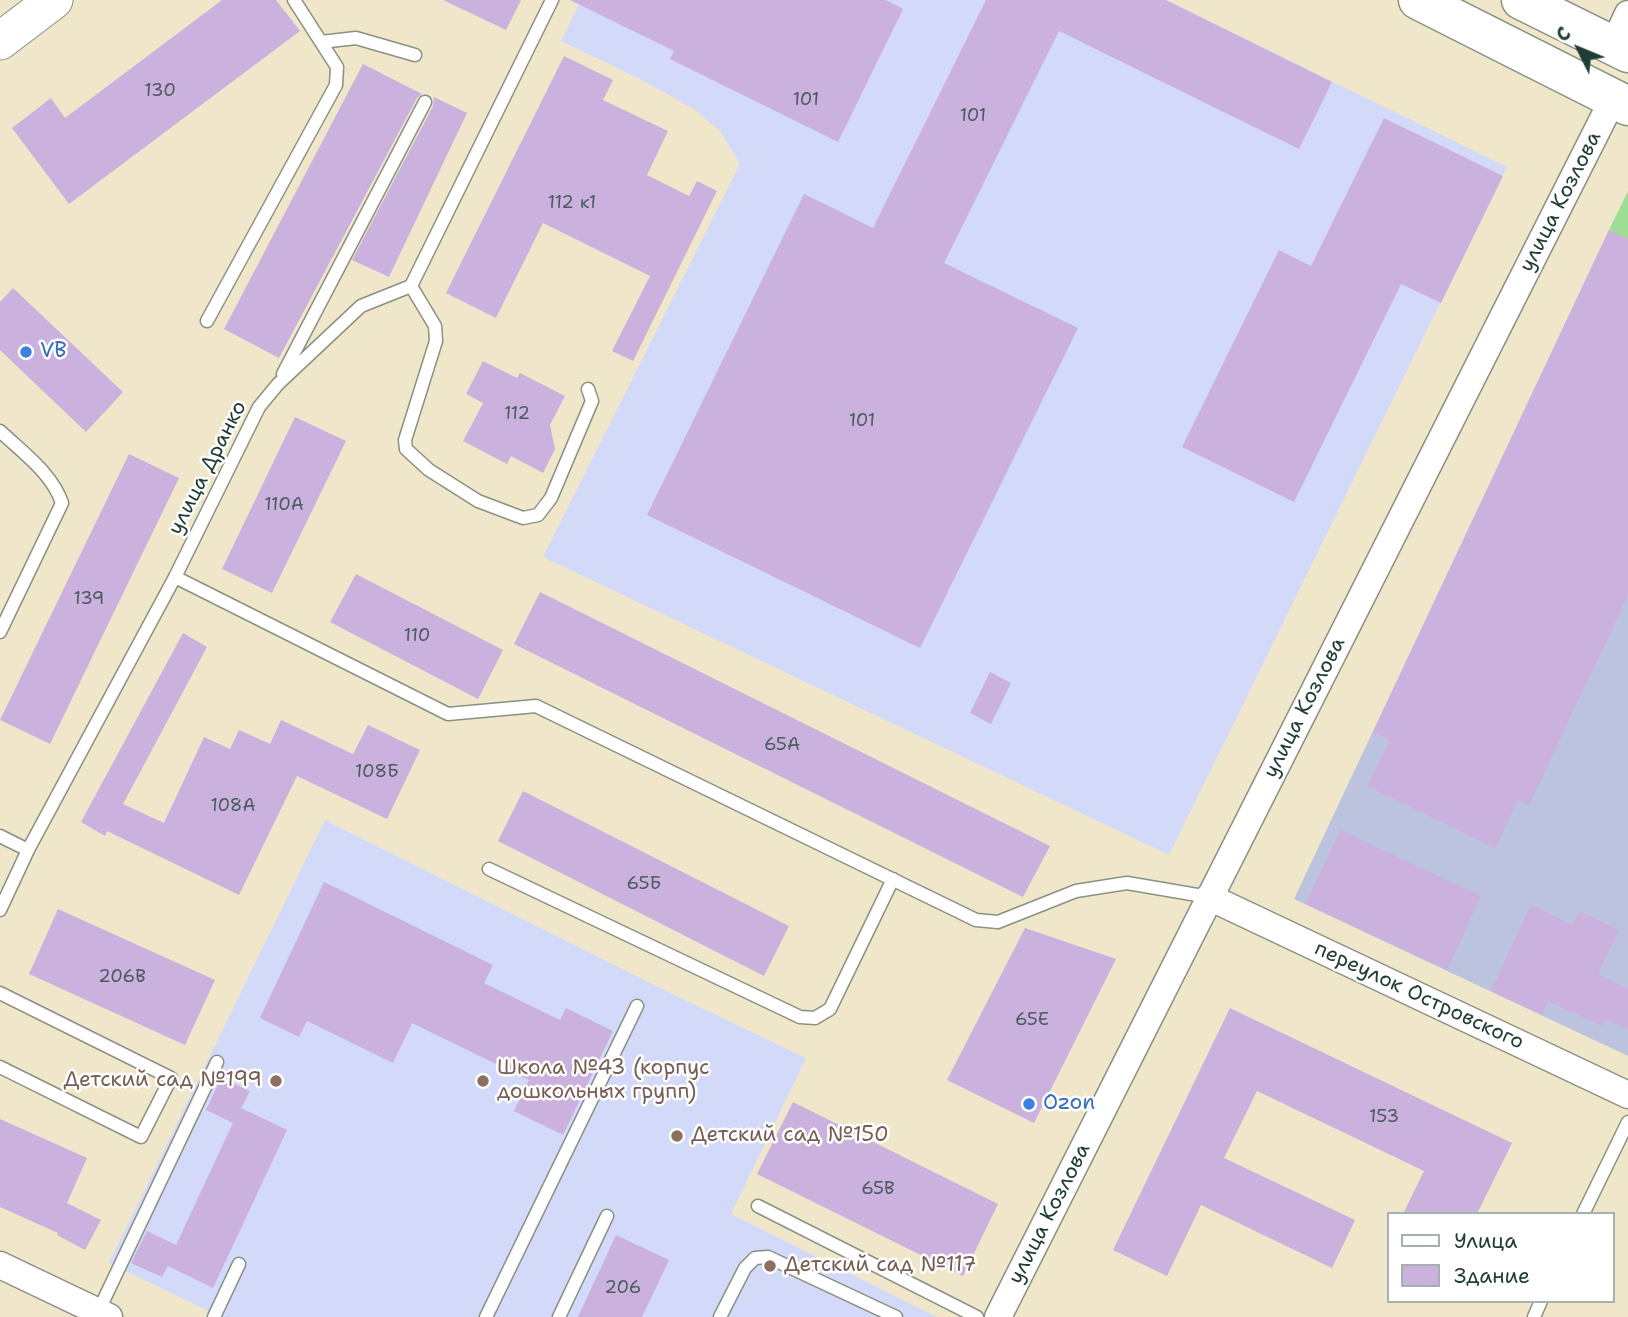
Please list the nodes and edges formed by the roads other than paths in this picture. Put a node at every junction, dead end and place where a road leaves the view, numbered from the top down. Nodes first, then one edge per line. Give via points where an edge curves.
1 (54, 0) edge
2 (294, 0) edge
3 (552, 0) edge
4 (1418, 0) edge
5 (1521, 0) edge
6 (1623, 38) edge
7 (0, 41) edge
8 (321, 42) junction
9 (415, 55) dead end
10 (425, 102) dead end
11 (1621, 103) edge
12 (411, 286) junction
13 (208, 321) dead end
14 (278, 384) junction
15 (587, 388) dead end
16 (0, 431) edge
17 (175, 577) junction
18 (0, 632) edge
19 (0, 836) edge
20 (29, 850) junction
21 (489, 869) dead end
22 (893, 879) junction
23 (1209, 897) junction
24 (0, 911) edge
25 (0, 993) edge
26 (637, 1006) dead end
27 (217, 1062) dead end
28 (0, 1067) edge
29 (1628, 1095) edge
30 (1628, 1122) edge
31 (758, 1206) dead end
32 (1584, 1212) edge
33 (607, 1216) dead end
34 (239, 1264) dead end
35 (0, 1265) edge
36 (103, 1314) edge
37 (214, 1317) edge
38 (486, 1317) edge
39 (559, 1317) edge
40 (720, 1317) edge
41 (896, 1317) edge
42 (977, 1317) edge
43 (998, 1317) edge

1 - 7 main road
2 - 8 lane
3 - 12 lane
4 - 11 main road
5 - 6 main road
8 - 9 lane via 356,38
8 - 13 lane via 337,67 336,85
10 - 14 lane
11 - 23 street, улица Козлова
12 - 14 lane, улица Дранко via 361,306
12 - 15 lane via 435,326 436,341 406,449 429,470 478,501 523,518 538,515 551,498 592,401
14 - 17 lane, улица Дранко via 259,407
16 - 18 lane via 48,478 62,503
17 - 20 lane, улица Дранко
17 - 22 lane via 448,714 536,706
19 - 20 lane
20 - 24 lane, улица Дранко
21 - 22 lane via 800,1017 815,1018 830,1009
22 - 23 lane via 976,920 998,922 1076,891 1127,883
23 - 29 street, переулок Островского
23 - 43 street, улица Козлова
25 - 28 lane via 171,1078 141,1137
26 - 38 lane
27 - 36 lane
30 - 32 lane
31 - 42 lane
33 - 39 lane
34 - 37 lane
35 - 36 street
40 - 41 lane via 744,1268 755,1258 768,1257

